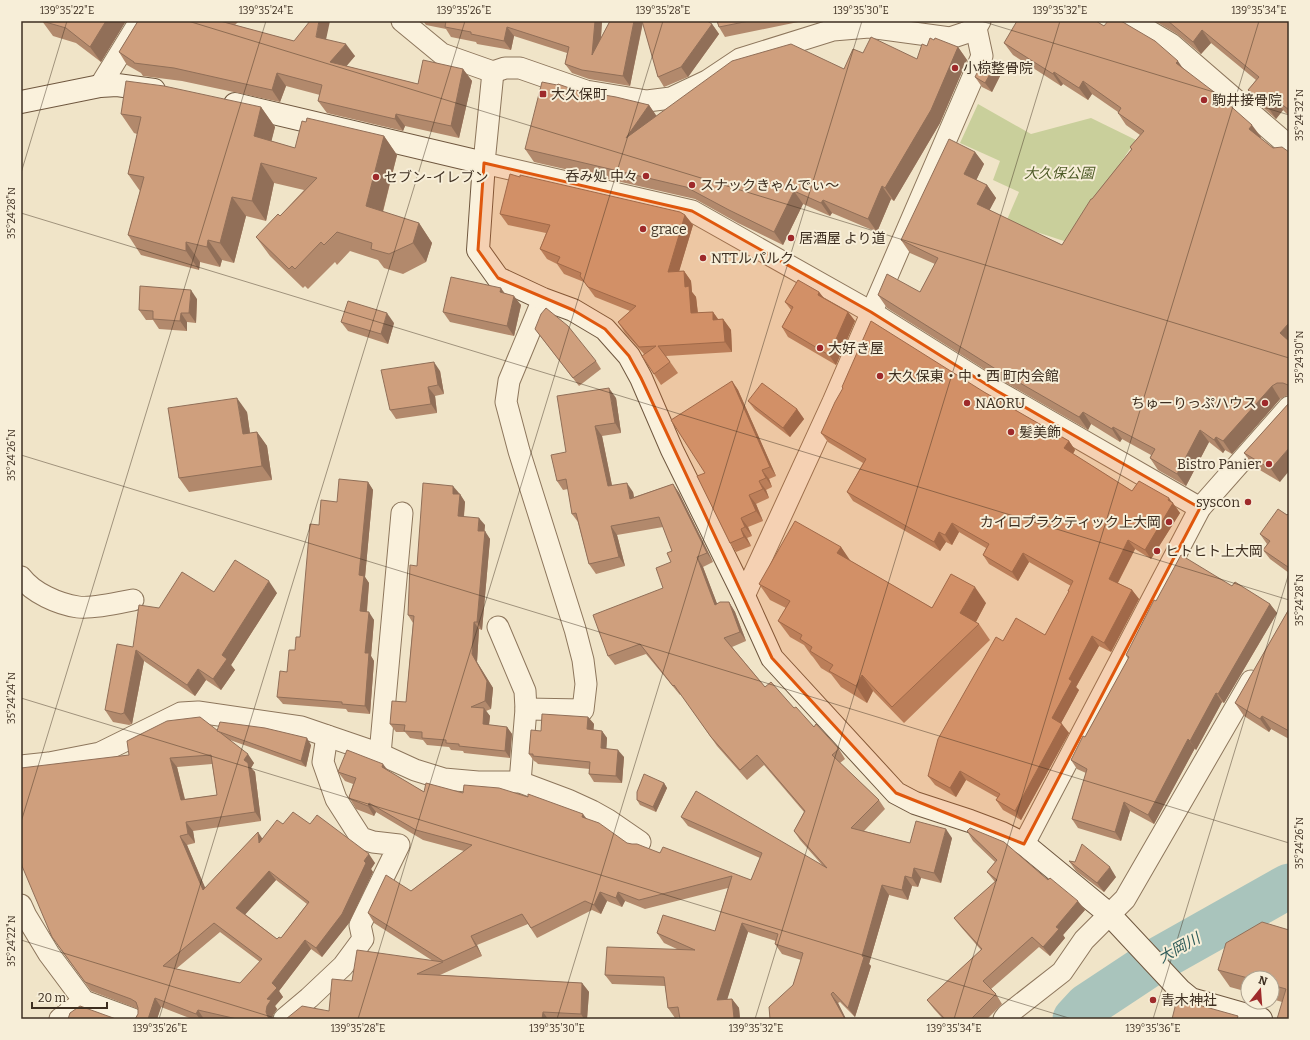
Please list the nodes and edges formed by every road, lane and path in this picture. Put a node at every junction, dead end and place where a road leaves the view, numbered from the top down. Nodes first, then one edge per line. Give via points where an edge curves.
1 (140, 21) edge
2 (1132, 21) edge
3 (408, 23) edge
4 (978, 24) edge
5 (493, 72) junction
6 (100, 86) junction
7 (172, 92) edge
8 (215, 100) edge
9 (21, 102) edge
10 (1289, 146) edge
11 (484, 163) junction
12 (543, 299) junction
13 (871, 312) junction
14 (1286, 416) edge
15 (1200, 508) junction
16 (402, 513) dead end
17 (21, 576) edge
18 (744, 596) junction
19 (133, 600) dead end
20 (498, 627) dead end
21 (1262, 661) edge
22 (526, 709) junction
23 (327, 736) junction
24 (380, 754) junction
25 (21, 766) edge
26 (520, 782) junction
27 (640, 842) dead end
28 (1024, 844) junction
29 (21, 905) edge
30 (1109, 914) junction
31 (84, 1001) junction
32 (60, 1019) edge
33 (133, 1019) edge
34 (284, 1019) edge
35 (1004, 1019) edge
36 (1261, 1019) edge

1 - 6 street
2 - 10 street via 1171,44
3 - 5 street via 442,54
4 - 5 street via 965,33 950,38 869,27 833,30 740,59 706,82 672,98 647,101 586,91 520,68 505,68
4 - 13 street via 982,56
5 - 11 street
6 - 7 street
6 - 9 street
8 - 11 street
11 - 12 street via 478,250 498,278
11 - 13 street via 692,211
12 - 18 street via 573,310 605,329 629,356
12 - 22 street via 509,381 506,402 575,629 586,684 583,710
13 - 15 street via 997,391
13 - 18 street via 833,402
14 - 15 street
15 - 28 street
16 - 24 street
17 - 19 street via 39,593 78,607
18 - 28 street via 772,658 896,793 916,803 970,820
20 - 22 street via 525,691
21 - 30 street via 1125,899
22 - 26 street
23 - 24 street
23 - 25 street via 301,727 198,712 181,713 100,753
23 - 34 street via 323,762 336,799 361,838 399,845 360,925 363,939 343,966
24 - 26 street via 415,770 444,779
26 - 27 street via 592,811
28 - 30 street
29 - 31 street via 49,954
30 - 35 street via 1084,940 1062,972
30 - 36 street via 1191,999
31 - 32 street
31 - 33 street

